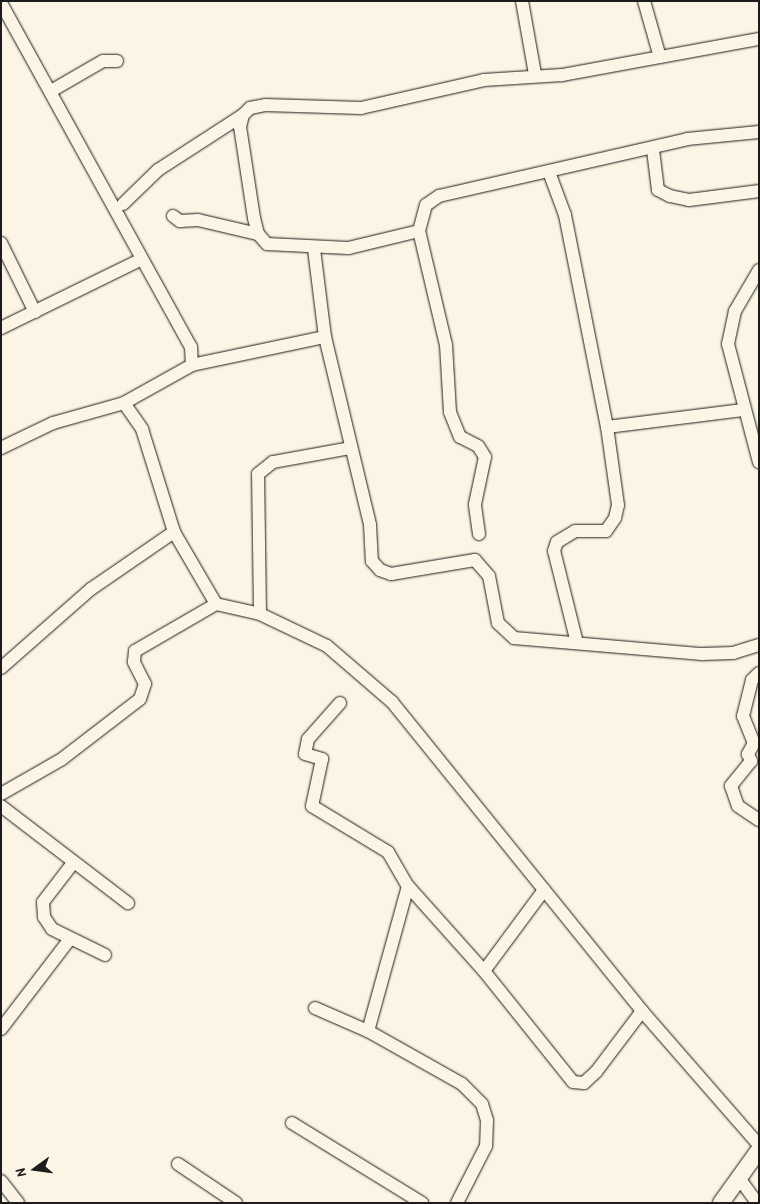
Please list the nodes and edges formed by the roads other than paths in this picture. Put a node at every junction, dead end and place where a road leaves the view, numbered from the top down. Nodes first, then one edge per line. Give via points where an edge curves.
1 (522, 1) edge
2 (644, 1) edge
3 (1, 3) edge
4 (759, 40) edge
5 (660, 57) junction
6 (117, 61) dead end
7 (535, 74) junction
8 (51, 91) junction
9 (243, 115) junction
10 (759, 132) edge
11 (653, 150) junction
12 (549, 172) junction
13 (759, 191) edge
14 (122, 204) dead end
15 (172, 216) dead end
16 (419, 231) junction
17 (258, 234) junction
18 (1, 243) edge
19 (314, 249) junction
20 (140, 260) junction
21 (759, 270) edge
22 (35, 312) junction
23 (1, 328) edge
24 (325, 337) junction
25 (192, 365) junction
26 (124, 403) junction
27 (743, 410) junction
28 (607, 427) junction
29 (1, 448) edge
30 (351, 448) junction
31 (759, 462) edge
32 (174, 532) junction
33 (479, 534) dead end
34 (216, 604) junction
35 (260, 614) junction
36 (577, 643) junction
37 (759, 645) edge
38 (1, 668) edge
39 (759, 673) edge
40 (340, 703) dead end
41 (1, 794) edge
42 (1, 806) edge
43 (759, 820) edge
44 (73, 863) junction
45 (408, 886) junction
46 (544, 890) junction
47 (128, 903) dead end
48 (69, 940) junction
49 (105, 956) dead end
50 (484, 971) junction
51 (315, 1008) dead end
52 (642, 1011) junction
53 (1, 1029) edge
54 (368, 1031) junction
55 (292, 1123) dead end
56 (759, 1145) edge
57 (759, 1150) edge
58 (178, 1164) dead end
59 (739, 1178) junction
60 (1, 1181) edge
61 (18, 1203) edge
62 (236, 1203) edge
63 (422, 1203) edge
64 (457, 1203) edge
65 (721, 1203) edge
66 (757, 1203) edge

1 - 7 street
2 - 5 street
3 - 8 street
4 - 5 street
5 - 7 street via 562,76
6 - 8 street via 103,61
7 - 9 street via 484,80 361,108 265,105 250,108
8 - 20 street
9 - 14 street via 158,170
9 - 17 street via 240,127
10 - 11 street via 687,139
11 - 12 street
11 - 13 street via 658,190 670,196 689,200
12 - 16 street via 439,196 426,205
12 - 28 street via 566,215
15 - 17 street via 180,221 198,220
16 - 19 street via 348,248
16 - 33 street via 446,344 450,412 460,437 478,446 485,457 484,479 474,504
17 - 19 street via 267,244
18 - 22 street
19 - 24 street
20 - 22 street
20 - 25 street via 185,331
21 - 27 street via 735,311 728,344
22 - 23 street
24 - 25 street
24 - 30 street
25 - 26 street
26 - 29 street via 53,423
26 - 32 street via 142,429
27 - 28 street
27 - 31 street
28 - 36 street via 618,505 615,518 606,531 575,531 557,542 554,551
30 - 35 street via 273,462 258,474
30 - 36 street via 370,525 372,561 380,570 391,574 475,560 489,576 498,624 505,633 514,638
32 - 34 street
32 - 38 street via 91,589
34 - 35 street
34 - 41 street via 135,651 134,662 145,684 140,699 62,759
35 - 46 street via 327,646 392,702
36 - 37 street via 702,654 733,653
39 - 43 street via 749,688 743,716 754,743 748,754 751,761 731,786 738,806
40 - 45 street via 308,739 305,754 322,759 312,806 388,852
42 - 44 street
44 - 47 street
44 - 48 street via 42,910 52,929
45 - 50 street
45 - 54 street
46 - 50 street
46 - 52 street
48 - 49 street
48 - 53 street
50 - 52 street via 573,1082 584,1083 596,1072
51 - 54 street
52 - 56 street
54 - 64 street via 462,1084 482,1104 487,1120 486,1146
55 - 63 street
57 - 59 main road
58 - 62 street
59 - 65 main road
59 - 66 street
60 - 61 street

